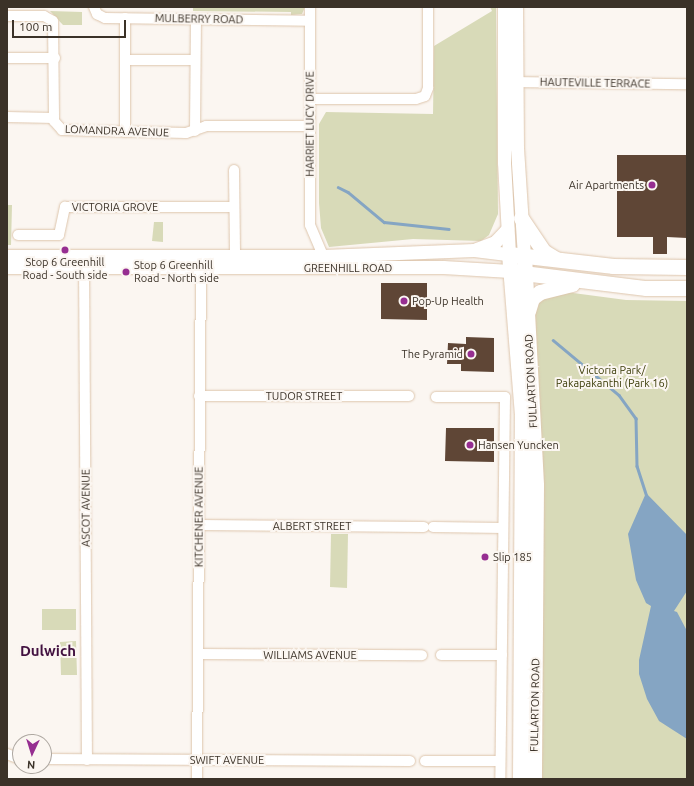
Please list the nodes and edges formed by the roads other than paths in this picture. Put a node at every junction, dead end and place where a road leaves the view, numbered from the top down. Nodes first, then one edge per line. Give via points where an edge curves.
1 (94, 7) edge
2 (310, 7) edge
3 (428, 7) edge
4 (504, 7) edge
5 (516, 7) edge
6 (7, 16) edge
7 (125, 18) junction
8 (196, 19) junction
9 (310, 21) junction
10 (7, 58) edge
11 (55, 58) junction
12 (125, 60) junction
13 (195, 60) junction
14 (510, 82) junction
15 (687, 84) edge
16 (310, 99) junction
17 (7, 117) edge
18 (54, 118) junction
19 (309, 126) junction
20 (195, 131) junction
21 (125, 132) junction
22 (234, 170) dead end
23 (234, 208) junction
24 (521, 218) junction
25 (507, 229) junction
26 (18, 235) dead end
27 (474, 250) junction
28 (509, 254) junction
29 (524, 255) junction
30 (7, 256) edge
31 (235, 256) junction
32 (323, 256) junction
33 (556, 259) junction
34 (84, 262) junction
35 (201, 262) junction
36 (7, 267) edge
37 (687, 267) edge
38 (510, 271) junction
39 (525, 273) junction
40 (588, 282) junction
41 (687, 288) edge
42 (528, 311) junction
43 (199, 396) junction
44 (409, 396) dead end
45 (436, 396) dead end
46 (200, 525) junction
47 (503, 528) junction
48 (198, 654) junction
49 (422, 655) dead end
50 (441, 655) dead end
51 (502, 655) junction
52 (501, 711) junction
53 (528, 711) junction
54 (52, 760) edge
55 (88, 760) junction
56 (197, 760) junction
57 (410, 761) dead end
58 (425, 761) dead end
59 (500, 761) junction
60 (197, 779) edge
61 (500, 779) edge
62 (520, 779) edge
63 (534, 779) edge

1 - 7 street, MULBERRY ROAD via 97,14 105,18
2 - 9 street, HARRIET LUCY DRIVE
3 - 16 street via 428,88 425,96 416,99
4 - 14 main road, FULLARTON ROAD
5 - 14 main road, FULLARTON ROAD
6 - 11 street, LOMANDRA AVENUE via 50,17 55,27
7 - 8 street, MULBERRY ROAD
7 - 12 street
8 - 9 street, MULBERRY ROAD
8 - 13 street
9 - 16 street, HARRIET LUCY DRIVE
10 - 11 street
11 - 18 street, LOMANDRA AVENUE
12 - 13 street
12 - 21 street
13 - 20 street
14 - 15 street, HAUTEVILLE TERRACE
14 - 24 main road, FULLARTON ROAD
14 - 25 main road, FULLARTON ROAD
16 - 19 street, HARRIET LUCY DRIVE
17 - 18 street
18 - 21 street, LOMANDRA AVENUE via 56,127 62,130
19 - 20 street, LOMANDRA AVENUE via 206,126
19 - 32 street, HARRIET LUCY DRIVE via 310,225
20 - 21 street, LOMANDRA AVENUE
22 - 23 street
23 - 26 street, VICTORIA GROVE via 65,207 59,235
23 - 31 street
24 - 29 main road, FULLARTON ROAD
24 - 33 highway via 543,251
25 - 27 main road via 495,242
25 - 28 main road, FULLARTON ROAD
27 - 28 main road, GREENHILL ROAD
27 - 32 main road, GREENHILL ROAD
28 - 29 highway, GREENHILL ROAD
28 - 38 highway, FULLARTON ROAD
29 - 33 highway, GREENHILL ROAD
29 - 39 highway, FULLARTON ROAD
30 - 34 main road, GREENHILL ROAD
31 - 32 main road, GREENHILL ROAD
31 - 35 main road, GREENHILL ROAD
33 - 37 highway, GREENHILL ROAD via 613,266
34 - 35 main road, GREENHILL ROAD
34 - 36 main road, GREENHILL ROAD
34 - 55 street, ASCOT AVENUE
35 - 38 main road, GREENHILL ROAD via 456,267
35 - 43 street, KITCHENER AVENUE
38 - 39 highway, GREENHILL ROAD
38 - 53 highway, FULLARTON ROAD via 522,415
39 - 40 highway, GREENHILL ROAD
39 - 42 highway, FULLARTON ROAD
40 - 41 highway, GREENHILL ROAD via 646,288
40 - 42 highway via 546,288 532,298
42 - 53 highway, FULLARTON ROAD via 536,486
43 - 44 street, TUDOR STREET
43 - 46 street, KITCHENER AVENUE
45 - 47 street via 504,397
46 - 47 street, ALBERT STREET
46 - 48 street, KITCHENER AVENUE
47 - 51 street
48 - 49 street, WILLIAMS AVENUE
48 - 56 street, KITCHENER AVENUE
50 - 51 street
51 - 52 street
52 - 53 street, FULLARTON ROAD
52 - 59 street
53 - 62 highway, FULLARTON ROAD
53 - 63 highway, FULLARTON ROAD
54 - 55 street, SWIFT AVENUE
55 - 56 street, SWIFT AVENUE
56 - 57 street, SWIFT AVENUE
56 - 60 street, KITCHENER AVENUE
58 - 59 street
59 - 61 street

